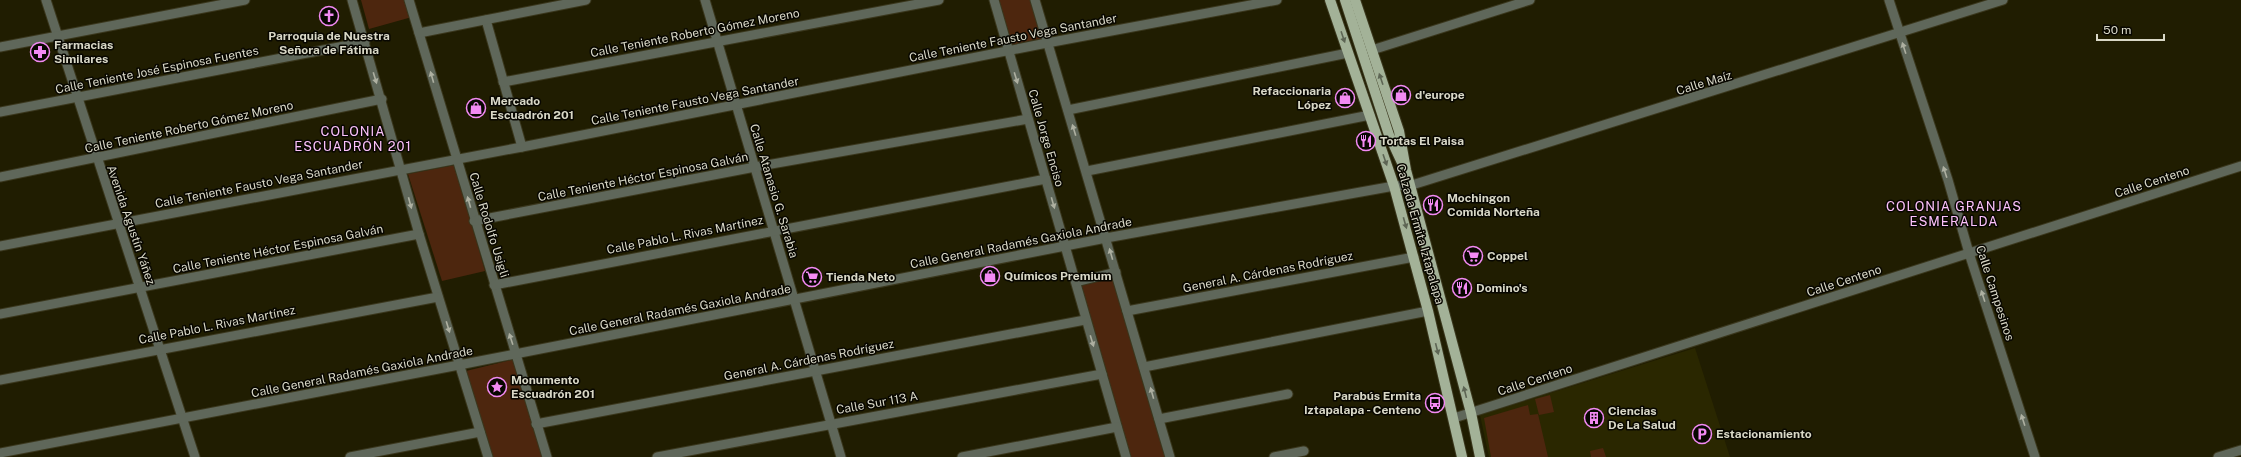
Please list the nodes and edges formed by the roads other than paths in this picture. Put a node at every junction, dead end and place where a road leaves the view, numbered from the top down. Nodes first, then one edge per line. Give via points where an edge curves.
1 (46, 0) edge
2 (245, 0) edge
3 (352, 0) edge
4 (409, 0) edge
5 (586, 0) edge
6 (705, 0) edge
7 (939, 0) edge
8 (994, 0) edge
9 (1035, 0) edge
10 (1277, 0) edge
11 (1330, 0) edge
12 (1345, 0) edge
13 (1355, 0) edge
14 (1530, 0) edge
15 (1889, 0) edge
16 (2003, 0) edge
17 (486, 20) junction
18 (419, 33) junction
19 (1899, 33) junction
20 (57, 36) junction
21 (717, 41) junction
22 (365, 42) junction
23 (1047, 43) junction
24 (0, 47) edge
25 (1372, 50) junction
26 (1008, 52) junction
27 (1348, 53) junction
28 (503, 82) junction
29 (77, 97) junction
30 (382, 99) junction
31 (736, 105) junction
32 (1068, 110) junction
33 (0, 112) edge
34 (1370, 115) junction
35 (1028, 118) junction
36 (522, 147) junction
37 (96, 159) junction
38 (456, 159) junction
39 (2241, 166) edge
40 (755, 167) junction
41 (401, 169) junction
42 (1406, 170) junction
43 (1087, 171) junction
44 (0, 178) edge
45 (1046, 178) junction
46 (1394, 186) junction
47 (1412, 186) junction
48 (474, 221) junction
49 (118, 223) junction
50 (773, 230) junction
51 (419, 234) junction
52 (1106, 238) junction
53 (0, 246) edge
54 (1065, 247) junction
55 (1969, 253) junction
56 (1414, 257) junction
57 (1116, 272) junction
58 (1076, 282) junction
59 (494, 285) junction
60 (139, 288) junction
61 (438, 297) junction
62 (794, 300) junction
63 (1127, 311) junction
64 (1428, 311) junction
65 (0, 314) edge
66 (1085, 320) junction
67 (159, 348) junction
68 (516, 354) junction
69 (459, 366) junction
70 (1144, 367) junction
71 (816, 371) junction
72 (1102, 374) junction
73 (1461, 374) junction
74 (1444, 378) junction
75 (0, 380) edge
76 (1288, 394) dead end
77 (1471, 413) junction
78 (183, 418) junction
79 (1454, 418) junction
80 (1159, 419) junction
81 (536, 424) junction
82 (831, 424) junction
83 (1117, 427) junction
84 (480, 432) junction
85 (2241, 450) edge
86 (1304, 451) dead end
87 (0, 453) edge
88 (973, 456) edge
89 (195, 457) edge
90 (350, 457) edge
91 (488, 457) edge
92 (547, 457) edge
93 (657, 457) edge
94 (841, 457) edge
95 (962, 457) edge
96 (1126, 457) edge
97 (1170, 457) edge
98 (1274, 457) edge
99 (1462, 457) edge
100 (1479, 457) edge
101 (2035, 457) edge
102 (2218, 457) edge

1 - 20 street, Avenida Agustín Yáñez
2 - 20 street
3 - 22 street
4 - 18 street, Calle Rodolfo Usigli
5 - 17 street
6 - 21 street, Calle Atanasio G. Sarabia
7 - 21 street, Calle Teniente Roberto Gómez Moreno
8 - 26 street, Calle Jorge Enciso
9 - 23 street
10 - 23 street, Calle Teniente Fausto Vega Santander
11 -> 27 main road, Calzada Ermita Iztapalapa
12 - 42 main road, Calzada Ermita Iztapalapa via 1389,135
13 - 25 main road, Calzada Ermita Iztapalapa
14 - 25 street
15 - 19 street, Calle Campesinos
16 - 19 street, Calle Maíz
17 - 18 street
17 - 28 street
38 -> 18 street, Calle Rodolfo Usigli
19 - 47 street, Calle Maíz
55 -> 19 street, Calle Campesinos via 1948,180
20 - 24 street
20 - 29 street, Avenida Agustín Yáñez
21 - 28 street, Calle Teniente Roberto Gómez Moreno
21 - 31 street, Calle Atanasio G. Sarabia
22 - 29 street, Calle Teniente José Espinosa Fuentes
22 -> 30 street
23 - 26 street, Calle Teniente Fausto Vega Santander
23 - 32 street
42 -> 25 main road, Calzada Ermita Iztapalapa via 1399,131
26 - 31 street, Calle Teniente Fausto Vega Santander
26 -> 35 street, Calle Jorge Enciso
27 - 32 street
27 - 34 main road, Calzada Ermita Iztapalapa
28 - 36 street
29 - 33 street, Calle Teniente José Espinosa Fuentes
29 - 37 street, Avenida Agustín Yáñez
30 - 37 street, Calle Teniente Roberto Gómez Moreno
30 - 41 street
31 - 36 street, Calle Teniente Fausto Vega Santander
31 - 40 street, Calle Atanasio G. Sarabia
43 -> 32 street
34 - 43 street
34 -> 46 main road, Calzada Ermita Iztapalapa
35 - 40 street, Calle Teniente Héctor Espinosa Galván
35 - 45 street, Calle Jorge Enciso
36 - 38 street, Calle Teniente Fausto Vega Santander
37 - 44 street, Calle Teniente Roberto Gómez Moreno
37 - 49 street, Avenida Agustín Yáñez
38 - 41 street, Calle Teniente Fausto Vega Santander
48 -> 38 street, Calle Rodolfo Usigli
39 - 55 street, Calle Centeno
40 - 48 street, Calle Teniente Héctor Espinosa Galván
40 - 50 street, Calle Atanasio G. Sarabia
41 - 49 street, Calle Teniente Fausto Vega Santander
41 -> 51 street
42 - 47 main road, Calzada Ermita Iztapalapa
43 - 52 street
45 - 50 street, Calle Pablo L. Rivas Martínez
45 -> 54 street, Calle Jorge Enciso
46 - 47 street, Calle General Radamés Gaxiola Andrade
46 - 52 street, Calle General Radamés Gaxiola Andrade
46 -> 56 main road, Calzada Ermita Iztapalapa
47 - 73 main road, Calzada Ermita Iztapalapa
48 - 59 street, Calle Rodolfo Usigli
49 - 53 street, Calle Teniente Fausto Vega Santander
49 - 60 street, Avenida Agustín Yáñez
50 - 59 street, Calle Pablo L. Rivas Martínez
50 - 62 street, Calle Atanasio G. Sarabia
51 - 60 street, Calle Teniente Héctor Espinosa Galván
51 - 61 street
52 - 54 street, Calle General Radamés Gaxiola Andrade
57 -> 52 street
54 - 58 street, Calle Jorge Enciso
54 - 62 street, Calle General Radamés Gaxiola Andrade
55 - 77 street, Calle Centeno
101 -> 55 street, Calle Campesinos
56 - 63 street, General A. Cárdenas Rodríguez
56 - 64 main road, Calzada Ermita Iztapalapa
57 - 58 street
57 - 63 street
58 - 66 street, Calle Jorge Enciso
68 -> 59 street, Calle Rodolfo Usigli
60 - 65 street, Calle Teniente Héctor Espinosa Galván
60 - 67 street, Avenida Agustín Yáñez
61 - 67 street, Calle Pablo L. Rivas Martínez
61 -> 69 street
62 - 68 street, Calle General Radamés Gaxiola Andrade
62 - 71 street, Calle Atanasio G. Sarabia
63 - 70 street
64 - 70 street
64 -> 74 main road, Calzada Ermita Iztapalapa
66 - 71 street, General A. Cárdenas Rodríguez
66 -> 72 street, Calle Jorge Enciso
67 - 75 street, Calle Pablo L. Rivas Martínez
67 - 78 street, Avenida Agustín Yáñez
68 - 69 street, Calle General Radamés Gaxiola Andrade
68 - 81 street, Calle Rodolfo Usigli
69 - 78 street, Calle General Radamés Gaxiola Andrade
69 - 84 street
80 -> 70 street
71 - 81 street, General A. Cárdenas Rodríguez
71 - 82 street, Calle Atanasio G. Sarabia
72 - 82 street, Calle Sur 113 A
72 - 83 street, Calle Jorge Enciso
73 - 74 main road
77 -> 73 main road, Calzada Ermita Iztapalapa
74 - 79 main road, Calzada Ermita Iztapalapa
76 - 80 street
77 - 79 street, Calle Centeno
77 - 100 main road, Calzada Ermita Iztapalapa
78 - 87 street, Calle General Radamés Gaxiola Andrade
78 - 89 street, Avenida Agustín Yáñez
79 - 99 main road, Calzada Ermita Iztapalapa
80 - 97 street
81 - 92 street, Calle Rodolfo Usigli
82 - 93 street, Calle Sur 113 A
82 - 94 street, Calle Atanasio G. Sarabia
83 - 88 street
83 - 96 street, Calle Jorge Enciso
84 - 90 street
84 - 91 street
85 - 102 street
86 - 98 street
88 - 95 street

